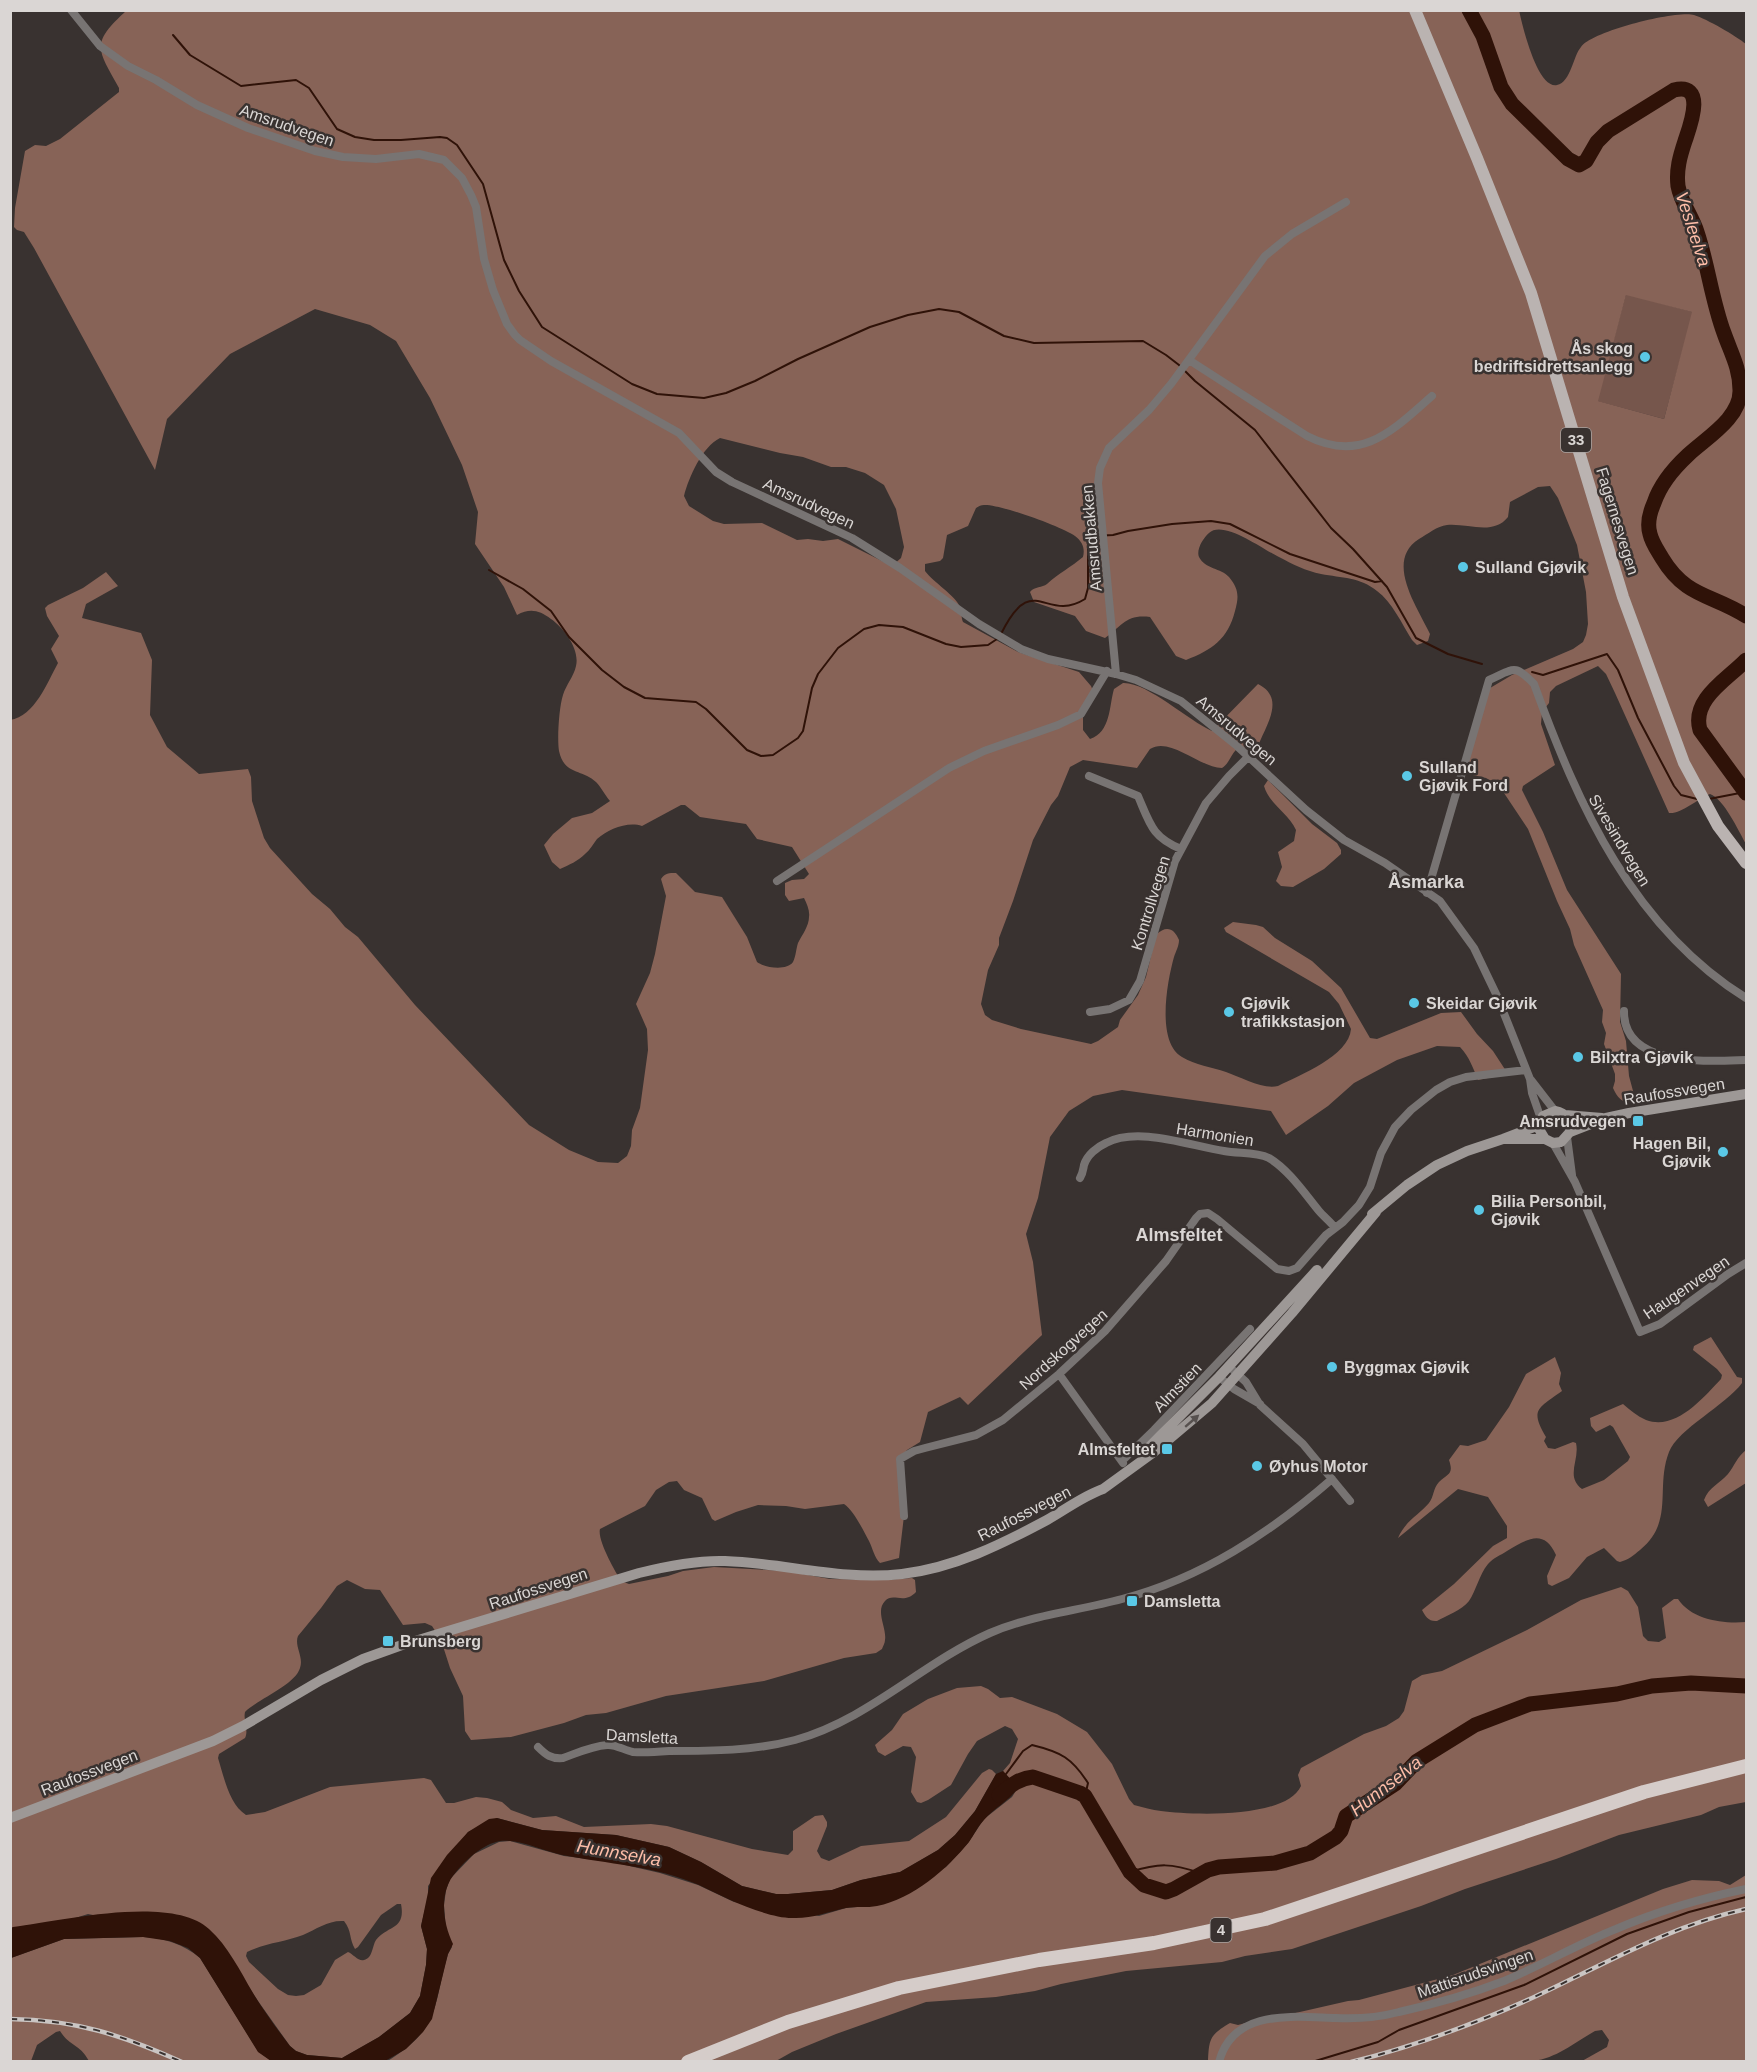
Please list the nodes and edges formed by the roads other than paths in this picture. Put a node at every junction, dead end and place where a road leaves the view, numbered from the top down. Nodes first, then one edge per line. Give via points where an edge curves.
1 (71, 10) edge
2 (1415, 10) edge
3 (1346, 202) dead end
4 (1189, 360) junction
5 (1432, 396) dead end
6 (1107, 671) junction
7 (1116, 674) junction
8 (1249, 756) junction
9 (1089, 776) dead end
10 (1181, 849) junction
11 (1746, 863) edge
12 (777, 881) dead end
13 (1427, 893) junction
14 (1746, 998) edge
15 (1624, 1011) dead end
16 (1090, 1012) dead end
17 (1746, 1060) edge
18 (1526, 1070) junction
19 (1530, 1079) junction
20 (1746, 1094) edge
21 (1560, 1113) junction
22 (1606, 1118) junction
23 (1540, 1122) junction
24 (1569, 1134) junction
25 (1503, 1139) junction
26 (1549, 1141) junction
27 (1572, 1176) junction
28 (1080, 1178) dead end
29 (1376, 1212) junction
30 (1335, 1228) junction
31 (1746, 1263) edge
32 (1250, 1329) dead end
33 (1229, 1366) junction
34 (1059, 1374) junction
35 (1238, 1374) junction
36 (1219, 1377) junction
37 (1229, 1385) junction
38 (1260, 1405) junction
39 (1125, 1466) junction
40 (1332, 1479) junction
41 (1350, 1501) dead end
42 (904, 1516) dead end
43 (538, 1747) dead end
44 (1746, 1766) edge
45 (1746, 1775) edge
46 (10, 1818) edge
47 (1746, 1889) edge
48 (1220, 2059) edge
49 (688, 2061) edge
50 (708, 2061) edge

1 - 6 street, Amsrudvegen via 100,46 128,66 248,128 343,158 419,154 444,160 462,178 471,195 493,290 507,324 520,340 679,433 716,472 732,482 852,538 1011,643 1048,659
2 - 11 main road, Fagernesvegen / 33 via 1531,293 1623,597 1684,763 1718,826
3 - 4 street, Amsrudbakken via 1292,234 1265,256
4 - 5 street via 1307,436 1338,446 1359,446 1380,439
4 - 7 street, Amsrudbakken via 1149,410 1109,448 1100,468 1098,483
6 - 7 street, Amsrudvegen
6 - 12 street via 1081,714 949,768
7 - 8 street, Amsrudvegen via 1181,701
8 - 10 street, Kontrollvegen via 1206,803
8 - 13 street, Amsrudvegen via 1344,840
9 - 10 street via 1138,796 1154,832
10 - 16 street, Kontrollvegen via 1140,981 1129,1000 1110,1009
13 - 14 street, Sivesindvegen via 1489,680 1513,669 1521,670 1534,684 1580,799 1641,901 1675,942
13 - 18 street, Amsrudvegen via 1440,902 1474,948
15 - 17 street via 1631,1035 1655,1054 1712,1062
18 - 19 street, Amsrudvegen
18 - 30 street via 1450,1082 1411,1110 1389,1136 1365,1197
19 - 21 street, Amsrudvegen
19 - 23 street, Amsrudvegen
20 - 22 main road, Raufossvegen
21 - 22 main road, Raufossvegen
21 - 23 main road, Raufossvegen via 1547,1113
21 - 24 main road via 1570,1122
22 - 24 main road, Raufossvegen
23 - 25 main road, Raufossvegen
23 - 26 main road via 1540,1133
24 - 26 main road, Raufossvegen via 1561,1142
24 - 27 street
25 - 26 main road, Raufossvegen
25 - 29 main road, Raufossvegen via 1437,1165
26 - 27 street
27 - 31 street, Haugenvegen via 1640,1332 1660,1324
28 - 30 street, Harmonien via 1092,1152 1125,1137 1257,1154 1269,1158 1290,1176
29 - 33 main road, Raufossvegen via 1365,1219
29 - 35 main road, Raufossvegen
30 - 34 street, Nordskogvegen via 1292,1271 1277,1269 1210,1214 1200,1215 1117,1319
32 - 39 street, Almstien
33 - 35 street
33 - 36 main road, Raufossvegen
34 - 39 street
34 - 42 street, Nordskogvegen via 989,1429 914,1451 900,1459
35 - 37 main road, Raufossvegen
35 - 38 street
36 - 37 street
36 - 39 main road, Raufossvegen via 1154,1443
37 - 38 street
39 -> 37 main road, Raufossvegen via 1196,1418
38 - 40 street via 1303,1444
39 - 46 main road, Raufossvegen via 1103,1489 1047,1520 991,1548 915,1572 855,1575 711,1561 661,1568 593,1586 363,1659 213,1741
40 - 41 street
40 - 43 street, Damsletta via 1255,1539 1193,1574 1123,1599 991,1632 839,1723 796,1739 716,1751 633,1752 609,1744 556,1759
44 - 49 highway, 4 via 1644,1792 1266,1919 900,1988 788,2022
45 - 50 highway, 4 via 1633,1803 1265,1928 917,1992 818,2021
47 - 48 street, Mattisrudsvingen via 1614,1929 1503,1981 1438,2003 1391,2014 1264,2019 1230,2040

